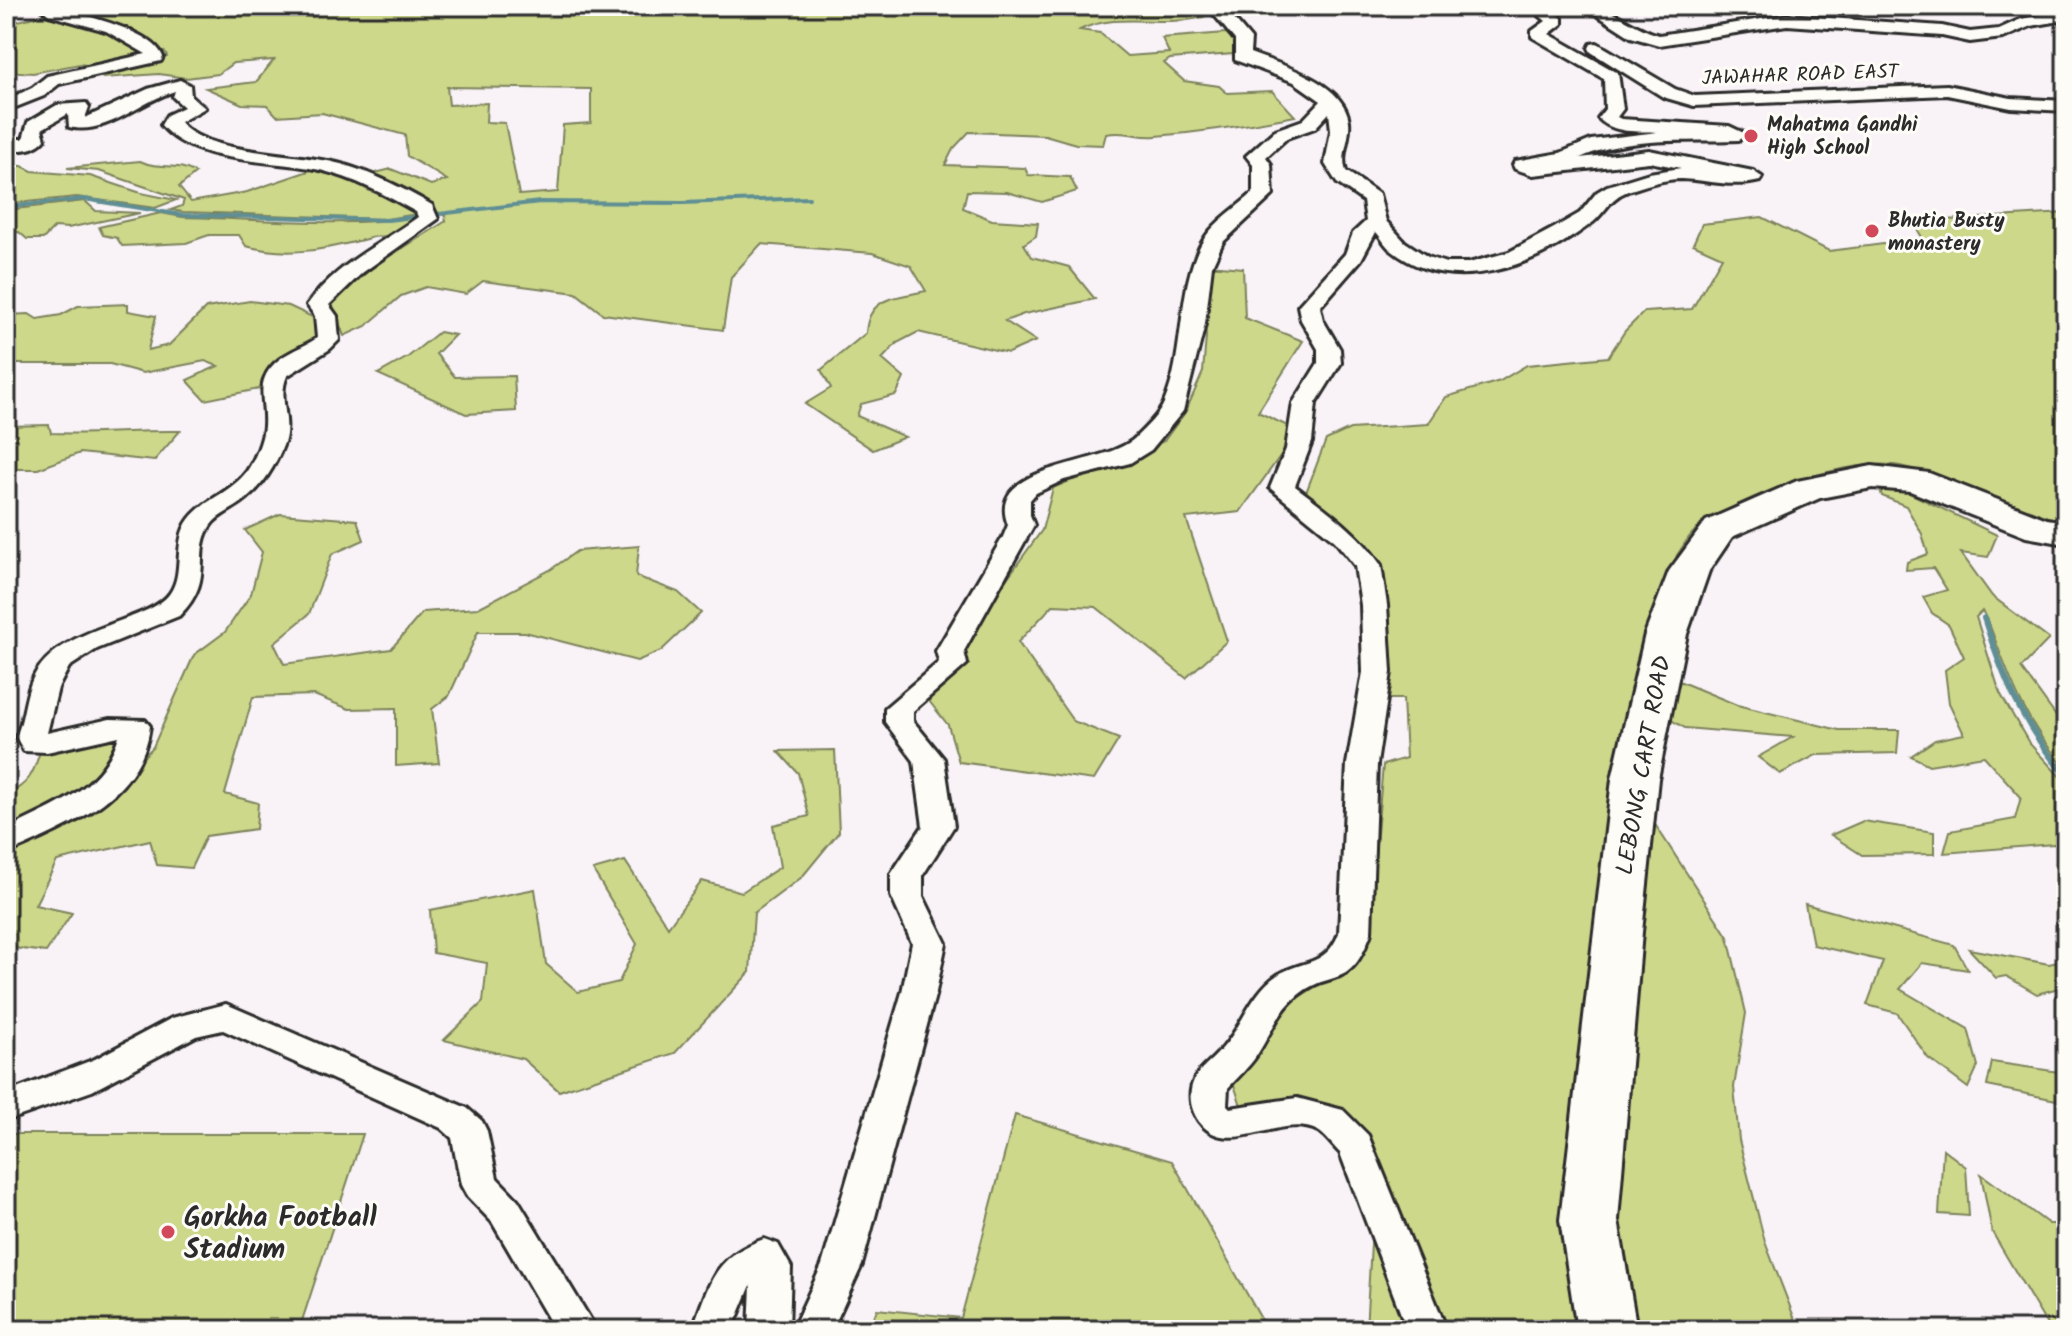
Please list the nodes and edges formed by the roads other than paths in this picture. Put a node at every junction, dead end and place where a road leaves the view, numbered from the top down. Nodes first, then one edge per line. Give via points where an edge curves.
1 (54, 6) edge
2 (1215, 6) edge
3 (1536, 6) edge
4 (1591, 6) edge
5 (2066, 15) edge
6 (1569, 30) junction
7 (1331, 100) junction
8 (6, 106) edge
9 (2066, 106) edge
10 (6, 138) edge
11 (1377, 225) junction
12 (2066, 533) edge
13 (6, 843) edge
14 (6, 1107) edge
15 (577, 1330) edge
16 (712, 1330) edge
17 (769, 1330) edge
18 (812, 1330) edge
19 (1427, 1330) edge
20 (1607, 1330) edge

1 - 8 street via 55,12 123,33 155,57 53,80
2 - 7 street via 1243,39 1241,56 1300,78
3 - 6 street, JAWAHAR ROAD EAST
4 - 5 street via 1637,34 1659,40 1787,20 1970,37
6 - 9 street, JAWAHAR ROAD EAST via 1669,93 1694,101 1947,90 2011,103
6 - 11 street via 1538,34 1612,77 1614,109 1607,118 1617,124 1739,135 1640,138 1522,165 1533,169 1649,156 1753,177 1672,174 1608,193 1593,213 1541,247 1474,271 1442,268 1406,253
7 - 11 street via 1340,117 1337,173 1372,198
7 - 18 street via 1309,124 1281,134 1255,156 1262,164 1263,195 1214,239 1202,266 1175,406 1143,445 1121,458 1027,488 1018,500 1021,525 1016,537 950,651 953,664 899,708 899,722 929,759 939,826 907,874 907,896 929,943 842,1265
10 - 13 street via 12,145 27,144 36,139 34,126 63,109 80,107 75,123 93,123 162,87 180,85 182,97 196,108 173,119 170,125 175,130 212,147 298,159 353,174 425,209 428,219 325,294 318,305 326,316 328,340 277,374 270,394 276,428 265,459 247,487 201,519 183,600 68,654 50,672 31,737 34,744 115,725 135,726 134,740 109,787 72,815
11 - 19 street via 1366,228 1354,256 1309,306 1308,317 1331,356 1325,374 1306,396 1302,433 1282,488 1344,536 1368,565 1377,672 1362,764 1355,933 1349,953 1327,971 1294,980 1275,995 1239,1054 1210,1083 1209,1109 1222,1123 1297,1112 1330,1120 1355,1145
12 - 20 highway, LEBONG CART ROAD via 2039,529 1916,481 1872,477 1810,489 1719,529 1689,571 1666,634 1635,779 1617,932 1589,1220
14 - 15 street via 120,1063 176,1029 204,1018 226,1017 454,1118 469,1131 480,1185 505,1211
16 - 17 street via 737,1270 748,1258 764,1255 771,1267

